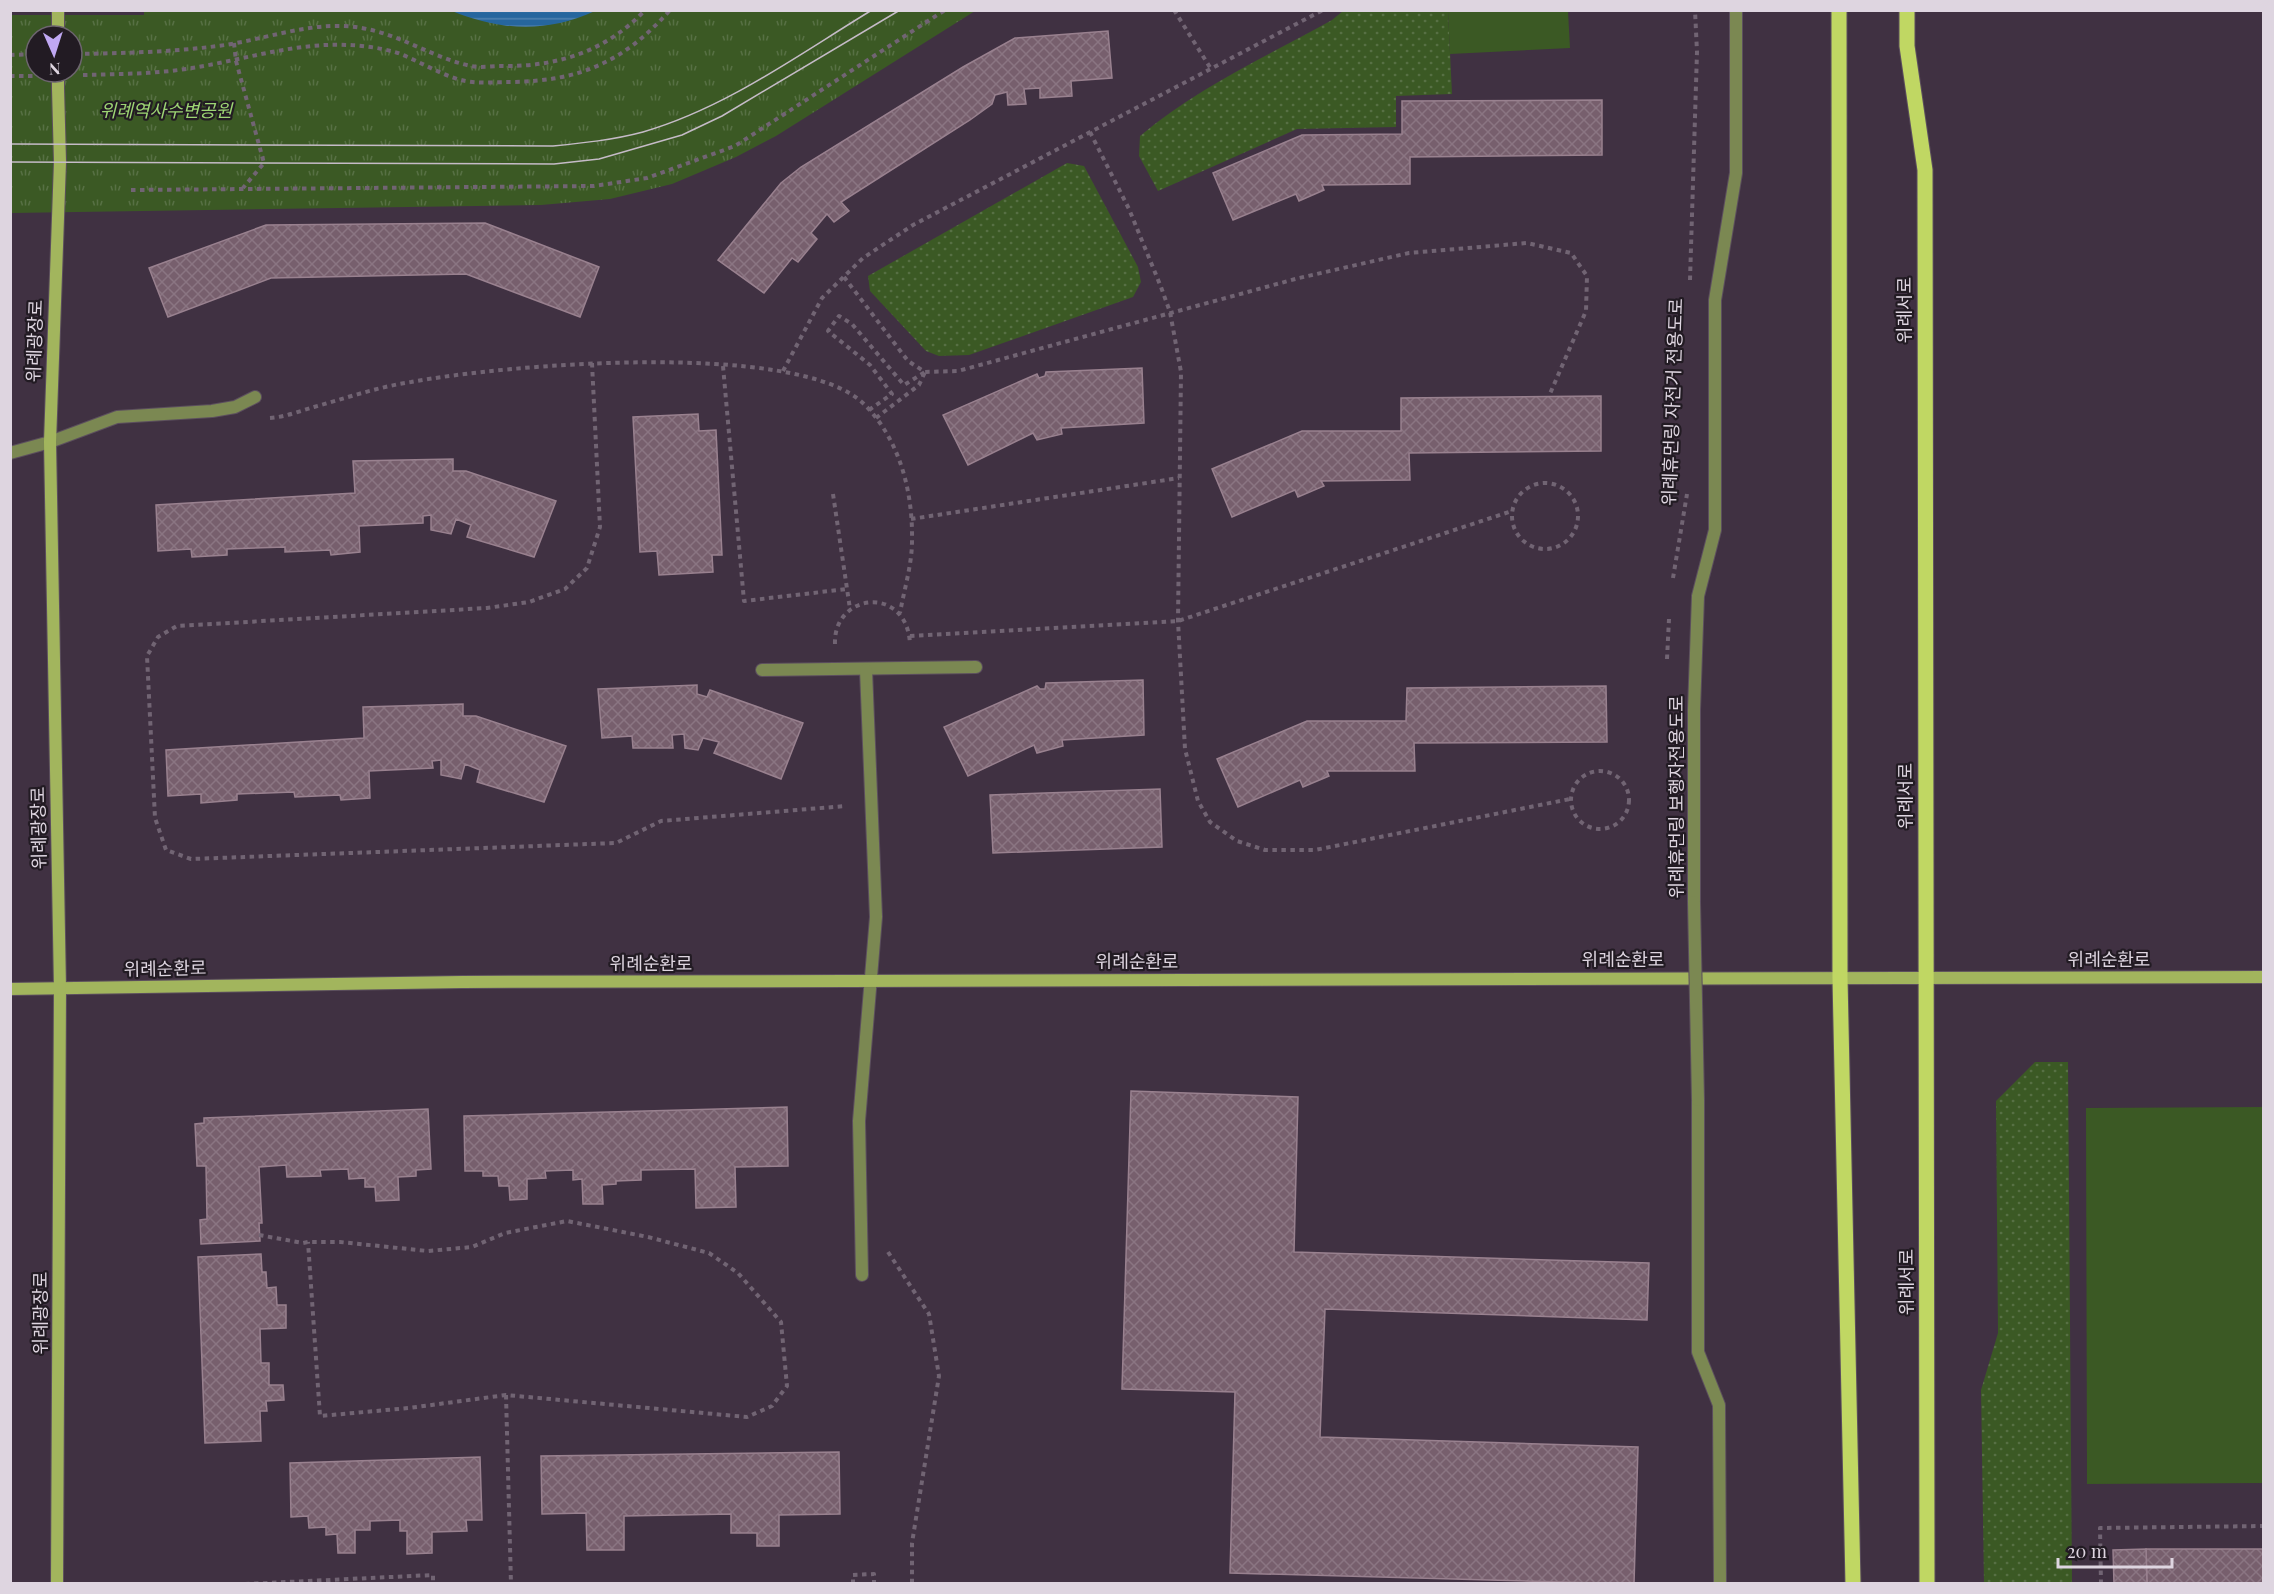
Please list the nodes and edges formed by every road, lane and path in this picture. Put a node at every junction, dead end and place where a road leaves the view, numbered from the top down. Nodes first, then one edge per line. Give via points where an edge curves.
1 (645, 10) edge
2 (670, 10) edge
3 (945, 10) edge
4 (1174, 10) edge
5 (1323, 10) edge
6 (1695, 10) edge
7 (1736, 10) edge
8 (1839, 10) edge
9 (1907, 10) edge
10 (234, 43) junction
11 (84, 54) edge
12 (236, 61) junction
13 (1211, 69) junction
14 (84, 75) edge
15 (58, 84) edge
16 (1090, 132) junction
17 (242, 189) junction
18 (131, 190) dead end
19 (844, 277) junction
20 (1690, 285) dead end
21 (1170, 312) junction
22 (592, 363) junction
23 (723, 366) junction
24 (783, 371) junction
25 (925, 372) junction
26 (1549, 396) dead end
27 (255, 397) dead end
28 (235, 407) junction
29 (869, 410) junction
30 (876, 418) junction
31 (50, 442) junction
32 (10, 453) edge
33 (1179, 478) junction
34 (1687, 484) dead end
35 (833, 494) dead end
36 (1512, 511) junction
37 (911, 519) junction
38 (1673, 584) dead end
39 (847, 589) junction
40 (850, 609) junction
41 (900, 613) junction
42 (1669, 616) dead end
43 (1178, 621) junction
44 (910, 636) junction
45 (976, 667) dead end
46 (900, 669) junction
47 (762, 670) dead end
48 (839, 670) junction
49 (866, 670) junction
50 (1667, 670) dead end
51 (1570, 799) junction
52 (872, 803) junction
53 (2264, 977) edge
54 (1840, 978) junction
55 (1926, 979) junction
56 (872, 981) junction
57 (10, 988) edge
58 (60, 988) junction
59 (260, 1235) dead end
60 (308, 1242) junction
61 (886, 1248) dead end
62 (862, 1275) dead end
63 (506, 1395) junction
64 (2264, 1526) edge
65 (57, 1584) edge
66 (245, 1584) edge
67 (433, 1584) edge
68 (511, 1584) edge
69 (853, 1584) edge
70 (874, 1584) edge
71 (912, 1584) edge
72 (1720, 1584) edge
73 (1853, 1584) edge
74 (1927, 1584) edge
75 (2101, 1584) edge

1 - 10 path via 628,29 594,50 541,64 471,66 387,32 342,26 297,30
2 - 12 path via 640,41 610,61 588,71 547,80 461,80 368,46 292,48
3 - 17 path via 735,146 647,178 594,186
4 - 13 path
5 - 13 path
6 - 20 path, 위례휴먼링 자전거 전용도로
7 - 72 street, 위례휴먼링 보행자전용도로, bridge via 1736,173 1714,300 1715,530 1698,596 1694,710 1698,1352 1719,1405
8 - 54 main road
9 - 55 main road, 위례서로 via 1906,46 1925,170
10 - 11 path via 158,52
10 - 12 path
12 - 14 path via 146,73
12 - 17 path via 264,163
13 - 16 path
15 - 31 street, 위례광장로, bridge via 60,162
16 - 19 path via 913,225 863,258
16 - 21 path via 1129,208
17 - 18 path
19 - 24 path via 822,298
19 - 25 path via 908,361
21 - 25 path via 989,364 958,371
21 - 26 path via 1409,253 1527,243 1571,253 1587,276 1586,311
21 - 33 path via 1181,372
22 - 23 path
22 - 28 path via 524,366 409,382 278,418 248,420
22 - 52 path via 600,527 587,568 566,589 529,602 487,608 177,626 158,637 147,656 155,818 166,850 190,859 616,843 662,821
23 - 24 path
23 - 39 path via 744,601
24 - 29 path via 840,387
25 - 29 path via 904,385 852,324 839,316 828,332 870,365 892,394
25 - 30 path via 919,385
27 - 28 street
28 - 31 street via 117,417
29 - 30 path
30 - 37 path via 900,459
31 - 32 street
31 - 58 street, 위례광장로
33 - 37 path
33 - 43 path
34 - 38 path, 위례휴먼링 자전거 전용도로
35 - 39 path
36 - 36 path via 1516,533 1533,547 1555,548 1566,542 1577,524 1576,503 1570,494 1551,483 1530,486 1521,492
36 - 43 path
37 - 41 path via 912,543
39 - 40 path
40 - 41 path via 867,603 885,604
40 - 48 path via 840,620 835,636
41 - 44 path via 908,623
42 - 50 path
43 - 44 path
43 - 51 path via 1185,749 1198,801 1210,822 1237,841 1265,850 1315,850
44 - 46 path via 911,650
45 - 46 street
46 - 49 street
47 - 48 street
48 - 49 street
49 - 52 street
51 - 51 path via 1583,775 1601,770 1625,783 1629,802 1621,820 1603,829 1584,825
52 - 56 street via 876,917
53 - 55 street, 위례순환로
54 - 55 street, 위례순환로
54 - 56 street, 위례순환로
54 - 73 main road
55 - 74 main road, 위례서로
56 - 58 street, 위례순환로
56 - 62 street via 860,1121
57 - 58 street, 위례순환로
58 - 65 street, 위례광장로
59 - 60 path
60 - 63 path via 320,1416
60 - 63 path via 428,1251 472,1247 505,1233 567,1221 709,1253 738,1273 781,1322 788,1386 772,1406 747,1417
61 - 71 path via 929,1314 939,1376 912,1543
63 - 68 path
64 - 75 path via 2100,1528
66 - 67 path via 433,1575
69 - 70 path via 853,1575 874,1574

